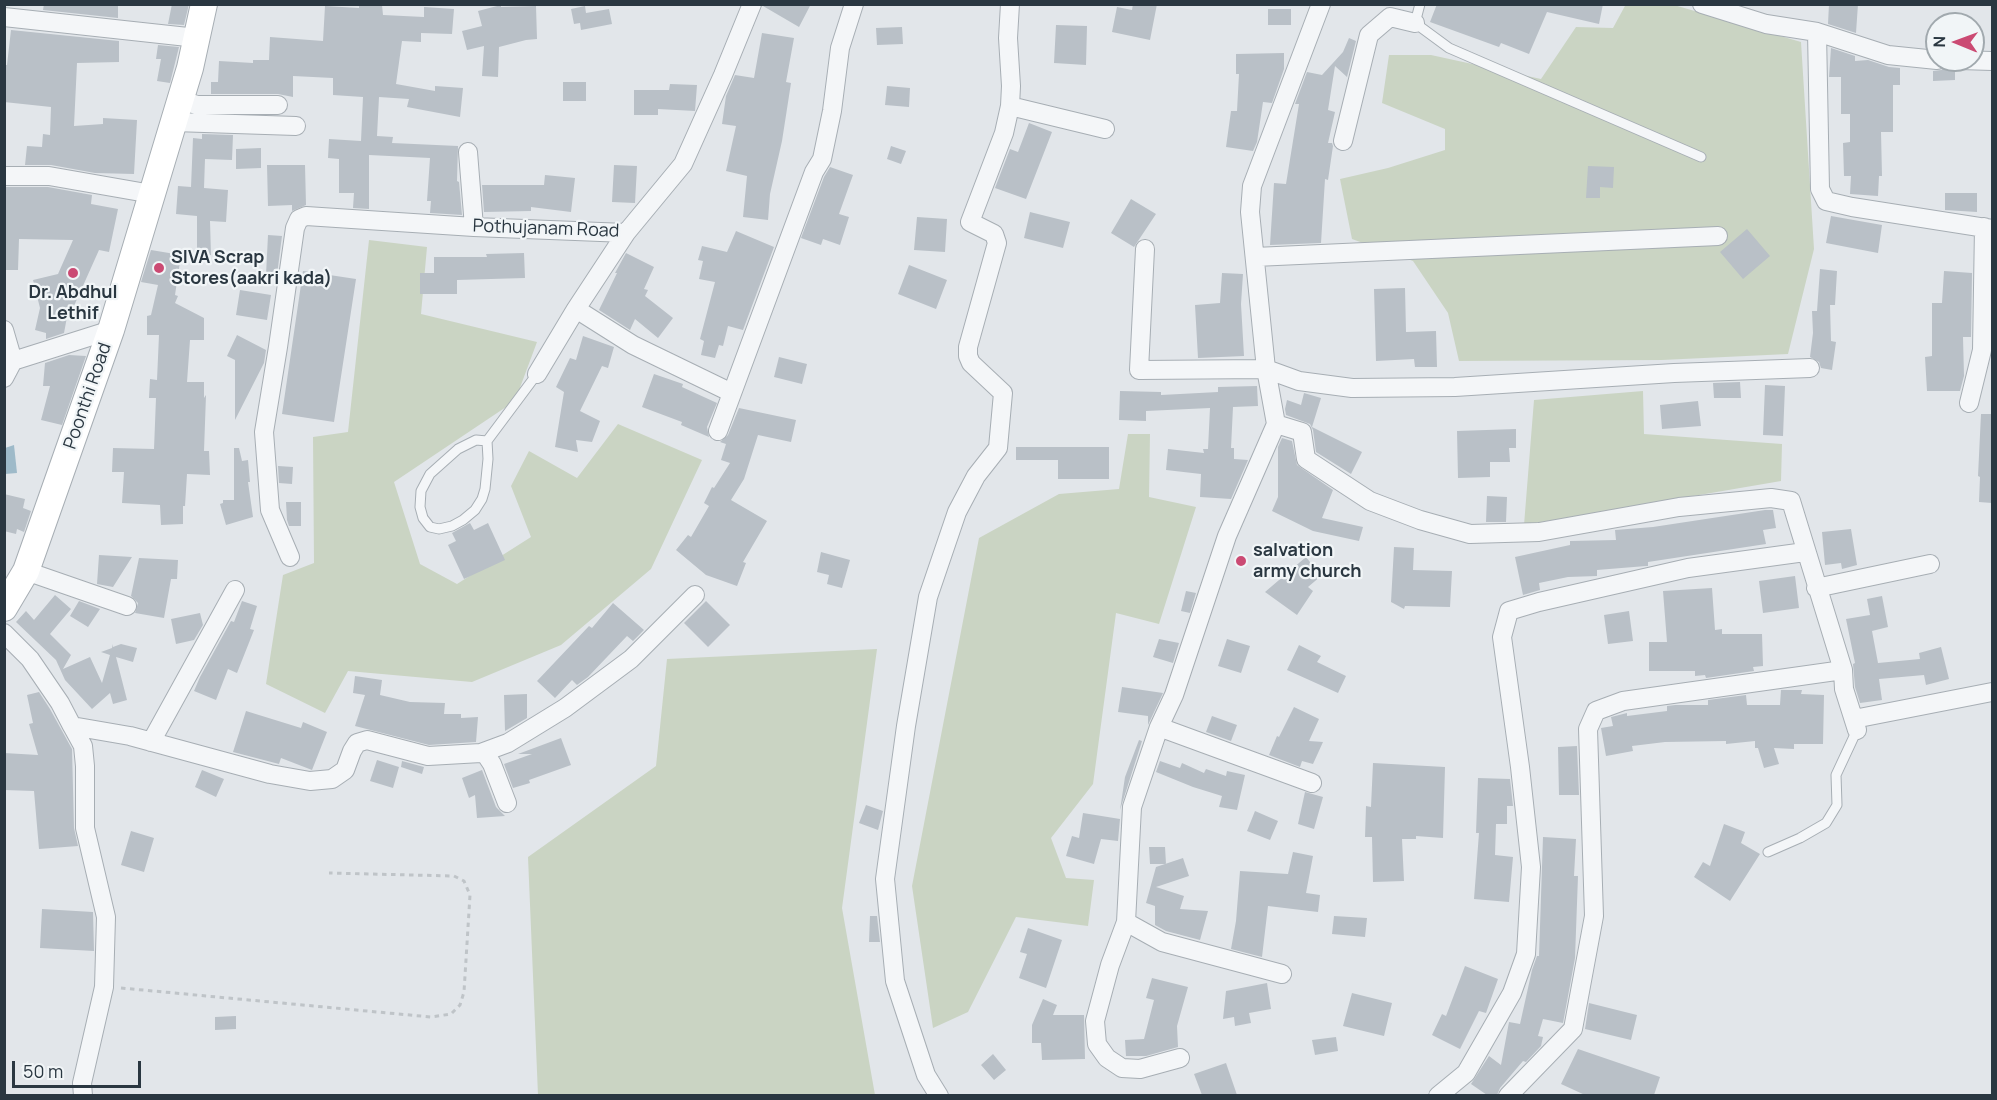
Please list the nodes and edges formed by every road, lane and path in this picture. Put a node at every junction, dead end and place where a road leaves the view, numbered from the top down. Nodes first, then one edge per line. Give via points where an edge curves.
1 (204, 4) edge
2 (752, 4) edge
3 (854, 4) edge
4 (1010, 4) edge
5 (1322, 4) edge
6 (1420, 4) edge
7 (1702, 4) edge
8 (4, 17) edge
9 (1415, 23) junction
10 (1817, 32) junction
11 (197, 38) junction
12 (1925, 59) edge
13 (278, 105) dead end
14 (1010, 106) junction
15 (177, 111) junction
16 (296, 126) dead end
17 (1105, 129) dead end
18 (1343, 141) dead end
19 (468, 152) dead end
20 (1701, 157) dead end
21 (4, 176) edge
22 (152, 194) junction
23 (474, 227) junction
24 (1988, 228) edge
25 (626, 233) junction
26 (1718, 236) dead end
27 (1145, 249) dead end
28 (1255, 257) junction
29 (576, 309) junction
30 (4, 330) edge
31 (111, 330) junction
32 (13, 361) junction
33 (1810, 368) dead end
34 (1266, 369) junction
35 (537, 374) joint
36 (4, 378) edge
37 (732, 393) junction
38 (1969, 403) dead end
39 (1276, 424) junction
40 (718, 431) dead end
41 (487, 441) junction
42 (1805, 552) junction
43 (290, 557) dead end
44 (1930, 564) dead end
45 (26, 571) junction
46 (1816, 588) junction
47 (235, 590) dead end
48 (695, 595) dead end
49 (127, 606) dead end
50 (4, 608) edge
51 (4, 633) edge
52 (1843, 670) junction
53 (1992, 692) edge
54 (72, 726) junction
55 (1159, 727) junction
56 (1857, 730) junction
57 (151, 742) junction
58 (484, 752) junction
59 (1312, 783) dead end
60 (507, 803) dead end
61 (1768, 852) dead end
62 (329, 873) dead end
63 (1126, 922) junction
64 (1282, 974) dead end
65 (104, 987) junction
66 (1180, 1058) dead end
67 (84, 1095) edge
68 (939, 1095) edge
69 (1438, 1095) edge
70 (1508, 1095) edge

1 - 11 main road, Poonthi Road
2 - 25 street, Pothujanam Road via 683,164
3 - 37 street via 840,48 822,159
4 - 14 street
5 - 28 street via 1252,186 1250,212
6 - 9 lane
7 - 10 street via 1766,24
8 - 11 street
9 - 18 street via 1390,17 1369,35
9 - 20 lane via 1449,48
10 - 12 street via 1888,55
10 - 24 street via 1820,189 1826,201
11 - 15 main road, Poonthi Road
13 - 15 street via 197,105
14 - 17 street
14 - 68 street via 1004,133 970,222 994,234 997,243 968,356 1003,393 998,448 976,476 957,512 928,597 885,879 895,981 926,1075
15 - 16 street
15 - 22 main road, Poonthi Road
19 - 23 street
21 - 22 street via 49,176
22 - 31 main road, Poonthi Road
23 - 25 street, Pothujanam Road
23 - 43 street, Pothujanam Road via 306,216 299,219 264,432 270,510
24 - 38 street via 1982,350
25 - 29 street
26 - 28 street
27 - 34 street via 1140,370
28 - 34 street
29 - 35 street
29 - 37 street via 633,345
30 - 32 street
31 - 32 street
31 - 45 main road, Poonthi Road
32 - 36 street
33 - 34 street via 1455,387 1352,388 1299,381
34 - 39 street
35 - 41 lane
37 - 40 street
39 - 42 street via 1302,432 1306,459 1370,501 1470,534 1539,532 1678,507 1771,498 1791,501
39 - 55 street via 1227,536 1174,695
41 - 41 lane via 485,489 475,510 452,526 430,527 420,507 421,491 429,474 458,448 476,440
42 - 46 street
42 - 69 street via 1688,568 1509,612 1502,637 1531,867 1526,954 1512,993 1466,1073
44 - 46 street
45 - 49 street
45 - 50 main road, Poonthi Road
46 - 52 street
47 - 57 street
48 - 58 street via 631,659 565,708 508,743
51 - 54 street via 30,659
52 - 56 street via 1844,689
52 - 70 street via 1623,701 1596,711 1588,729 1594,916 1573,1029
53 - 56 street via 1854,719
54 - 57 street
54 - 65 street via 83,746 85,828 106,917
55 - 59 street
55 - 63 street via 1132,807
56 - 61 lane via 1836,775 1837,805 1826,823
57 - 58 street via 310,781 332,779 345,770 357,743 367,740 428,756
58 - 60 street
62 - 65 path via 454,876 464,880 470,895 464,992 452,1014 431,1017
63 - 64 street via 1162,942
63 - 66 street via 1095,1021 1097,1044 1107,1058 1122,1068 1140,1069
65 - 67 street via 82,1083

